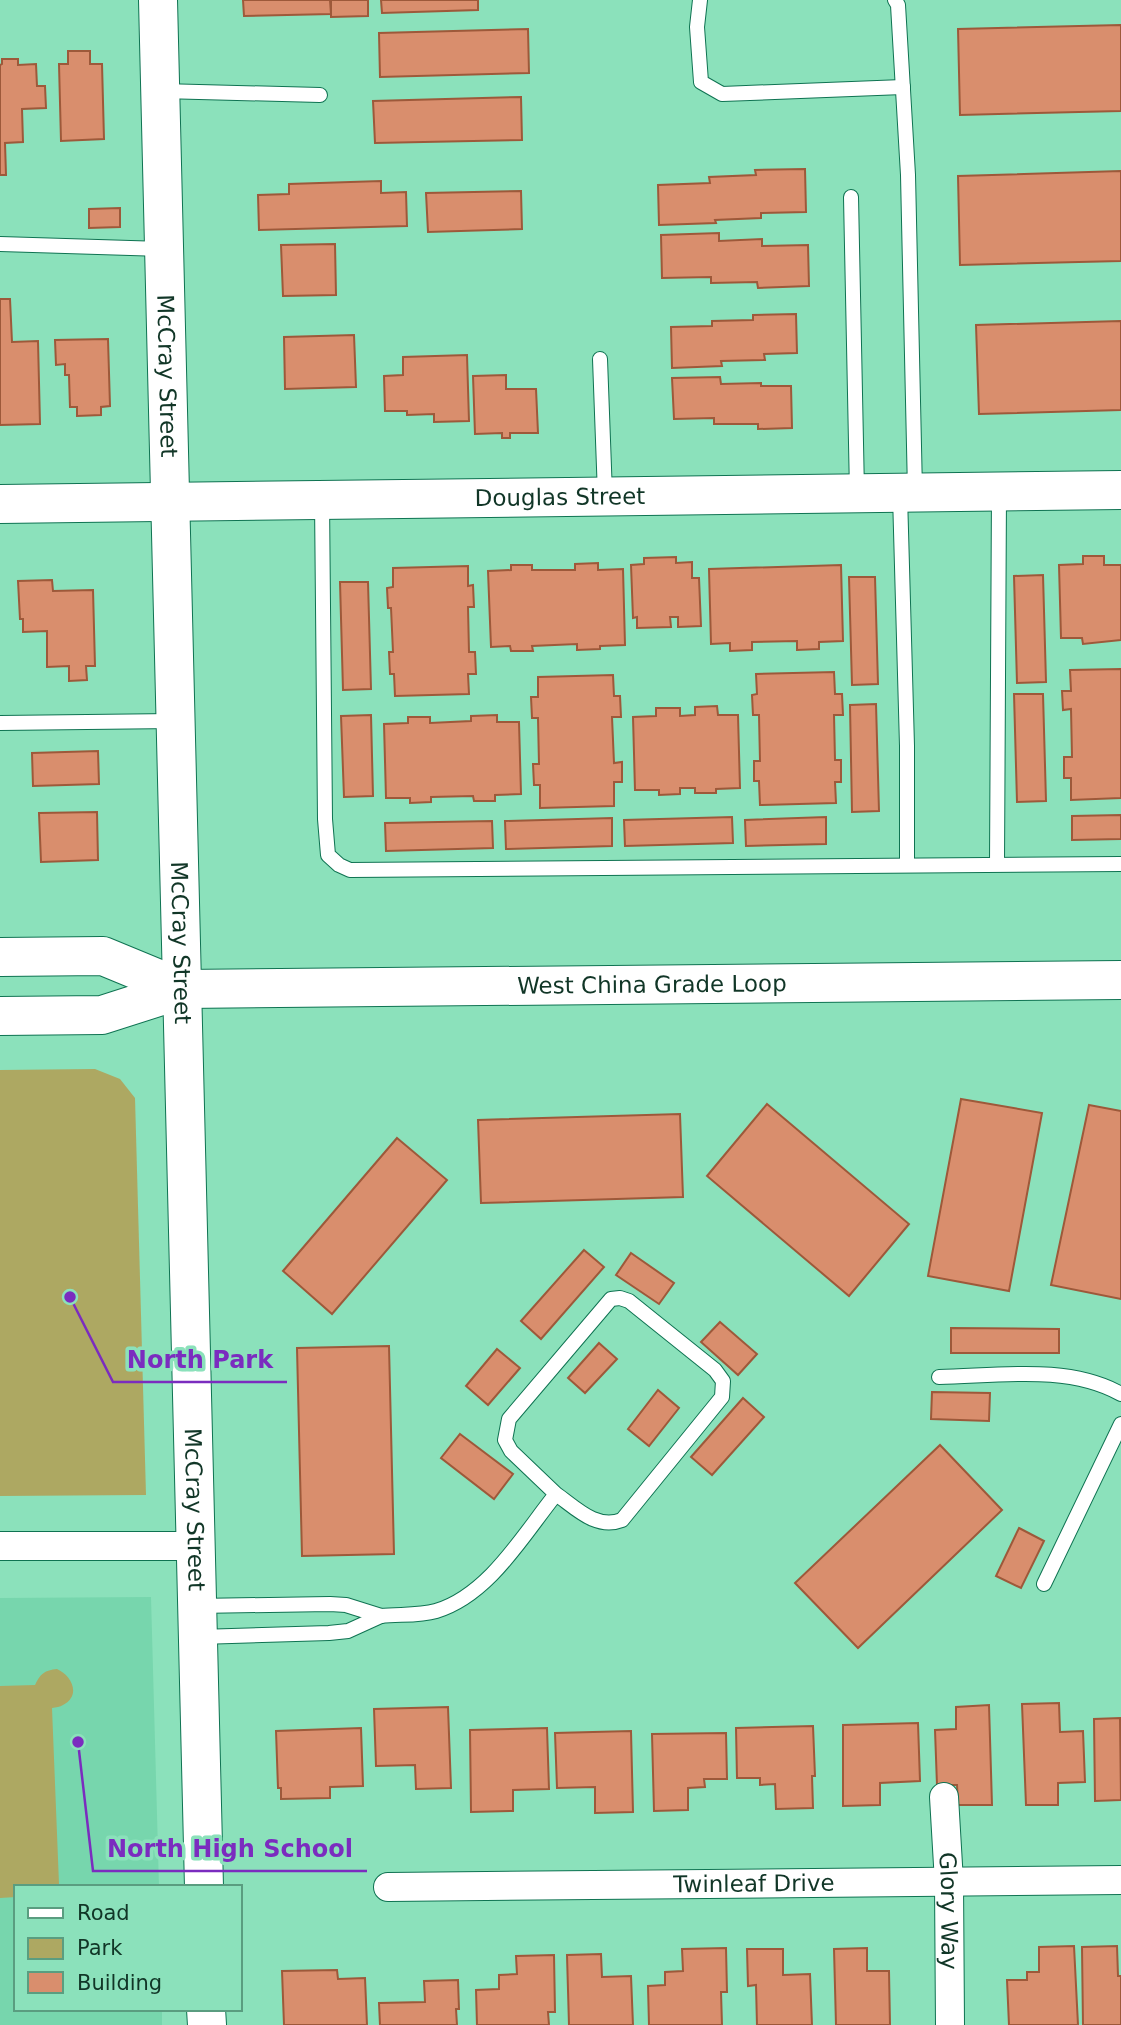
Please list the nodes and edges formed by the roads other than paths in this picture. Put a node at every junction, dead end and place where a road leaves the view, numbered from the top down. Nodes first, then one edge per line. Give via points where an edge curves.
1 (158, 0) edge
2 (700, 0) edge
3 (895, 0) edge
4 (903, 87) junction
5 (160, 91) junction
6 (320, 95) dead end
7 (850, 197) dead end
8 (0, 244) edge
9 (164, 249) junction
10 (600, 359) dead end
11 (1121, 490) edge
12 (999, 492) junction
13 (857, 493) junction
14 (907, 493) junction
15 (605, 497) junction
16 (322, 500) junction
17 (171, 502) junction
18 (0, 504) edge
19 (176, 721) junction
20 (0, 723) edge
21 (997, 864) junction
22 (1121, 864) edge
23 (907, 865) junction
24 (0, 957) edge
25 (1121, 980) edge
26 (183, 989) junction
27 (0, 1016) edge
28 (939, 1377) dead end
29 (1121, 1394) edge
30 (1121, 1424) edge
31 (556, 1494) junction
32 (0, 1546) edge
33 (195, 1546) junction
34 (1044, 1584) dead end
35 (381, 1616) junction
36 (197, 1622) junction
37 (944, 1797) dead end
38 (1121, 1880) edge
39 (949, 1882) junction
40 (204, 1885) edge
41 (388, 1887) dead end
42 (950, 2025) edge

1 - 5 street, McCray Street
2 - 4 lane via 701,82 722,94
3 - 4 lane
4 - 14 lane via 908,175
5 - 6 lane
5 - 9 street, McCray Street
7 - 13 lane
8 - 9 lane
9 - 17 street, McCray Street
10 - 15 lane
11 - 12 street, Douglas Street
12 - 14 street, Douglas Street
12 - 21 lane
13 - 14 street, Douglas Street
13 - 15 street, Douglas Street
14 - 23 lane
15 - 16 street, Douglas Street
16 - 17 street, Douglas Street
16 - 23 lane via 325,819 328,855 339,865 350,870
17 - 18 street, Douglas Street
17 - 19 street, McCray Street
19 - 20 lane
19 - 26 street, McCray Street
21 - 22 lane
21 - 23 lane
24 - 26 street, West China Grade Loop via 103,956
25 - 26 street, West China Grade Loop
26 - 27 street, West China Grade Loop via 102,1015
26 - 33 street, McCray Street
28 - 29 lane via 1043,1375 1081,1379
30 - 34 lane
31 - 31 lane via 595,1521 612,1524 622,1520 722,1397 723,1381 715,1370 629,1301 611,1299 509,1419 505,1440 511,1451
31 - 35 lane via 492,1575 456,1604 433,1612
32 - 33 street
33 - 36 street, McCray Street
35 - 36 lane via 330,1604
35 - 36 lane via 348,1631 329,1633
36 - 40 street, McCray Street
37 - 39 street, Glory Way
38 - 39 street, Twinleaf Drive
39 - 41 street, Twinleaf Drive
39 - 42 street, Glory Way

